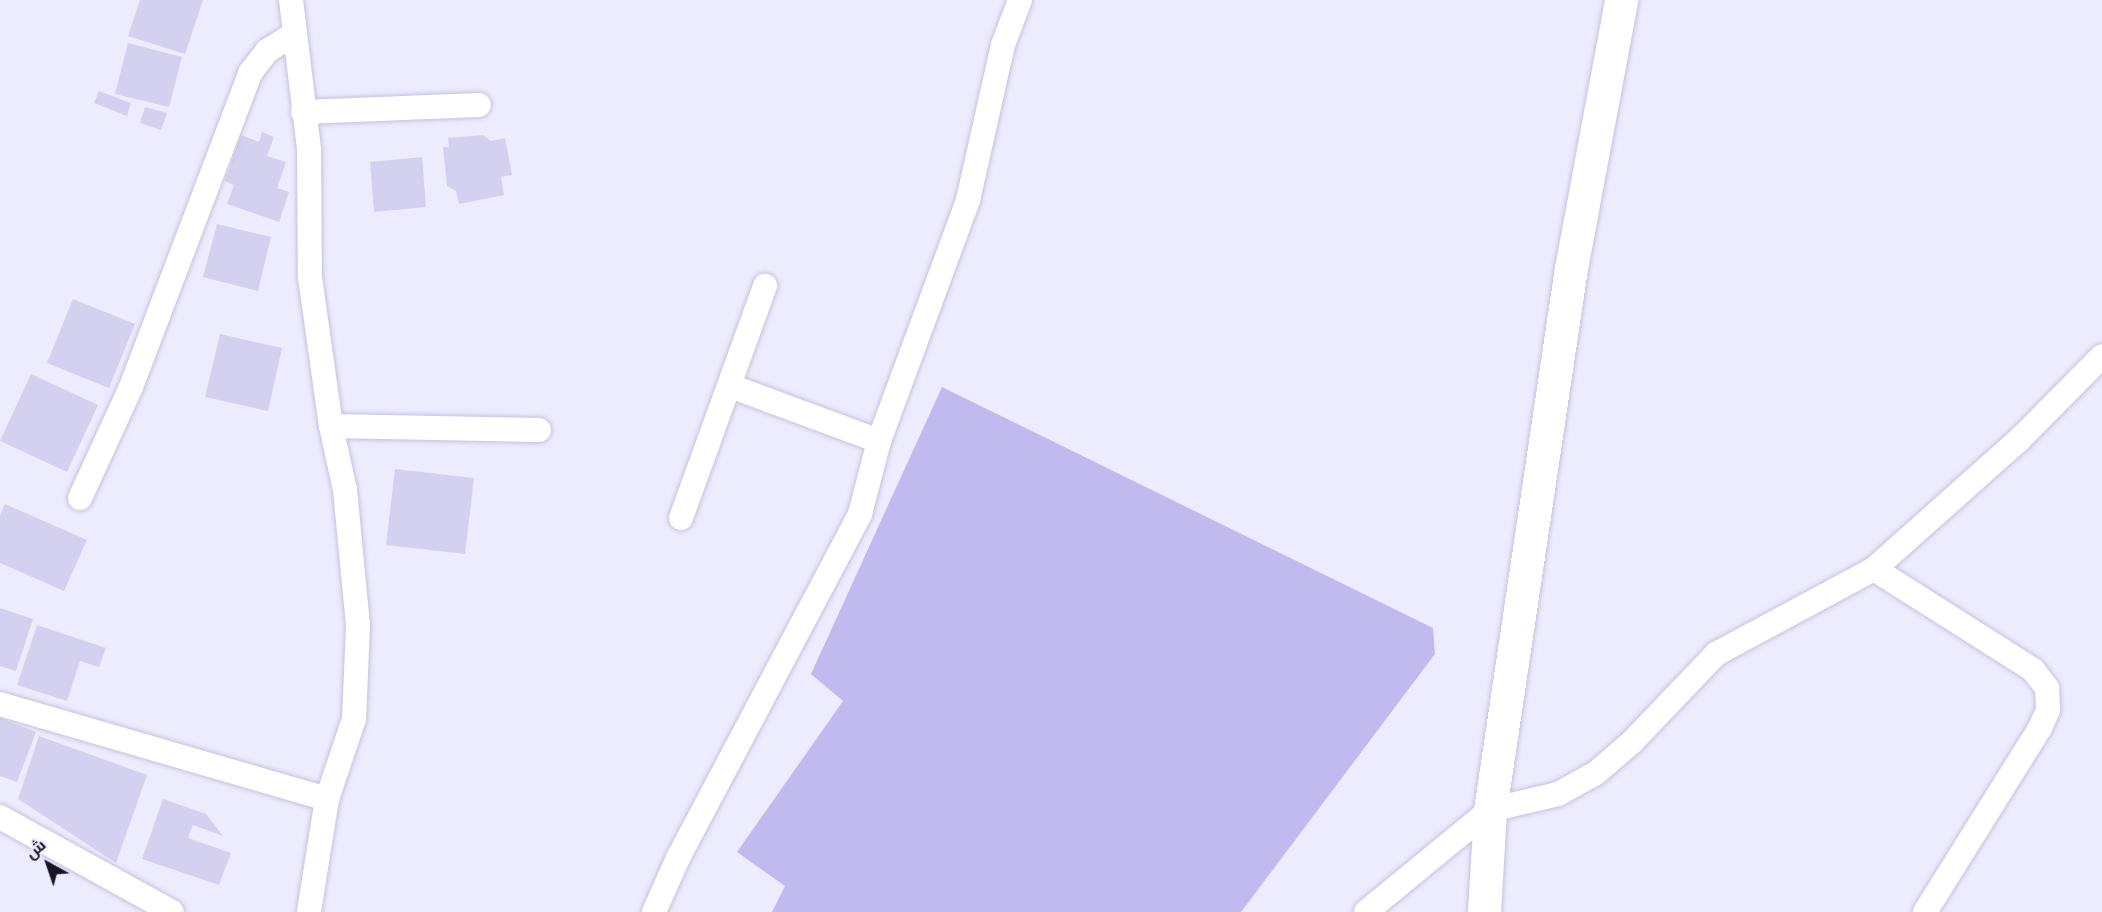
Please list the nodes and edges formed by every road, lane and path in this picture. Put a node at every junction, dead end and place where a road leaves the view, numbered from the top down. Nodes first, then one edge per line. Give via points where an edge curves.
1 (291, 0) edge
2 (1020, 0) edge
3 (1620, 0) edge
4 (293, 35) junction
5 (479, 105) dead end
6 (303, 112) junction
7 (765, 286) dead end
8 (2102, 356) edge
9 (730, 387) junction
10 (331, 426) junction
11 (539, 430) dead end
12 (879, 441) junction
13 (80, 498) dead end
14 (681, 518) dead end
15 (1874, 569) junction
16 (0, 704) edge
17 (327, 799) junction
18 (1490, 810) junction
19 (0, 817) edge
20 (172, 912) edge
21 (309, 912) edge
22 (654, 912) edge
23 (1366, 912) edge
24 (1484, 912) edge
25 (1925, 912) edge

1 - 4 street
2 - 12 street via 1003,45 968,200
3 - 18 street via 1571,268
4 - 6 street
4 - 13 street via 267,51 249,74 131,387
5 - 6 street
6 - 10 street via 309,149 310,277
7 - 9 street
8 - 15 street via 2019,440
9 - 12 street
9 - 14 street
10 - 11 street
10 - 17 street via 345,490 358,625 354,719
12 - 22 street via 860,514 683,848
15 - 18 street via 1716,654 1632,742 1596,773 1558,794
15 - 25 street via 2033,670 2047,688 2048,710 2040,728
16 - 17 street
17 - 21 street
18 - 23 street
18 - 24 street
19 - 20 street

